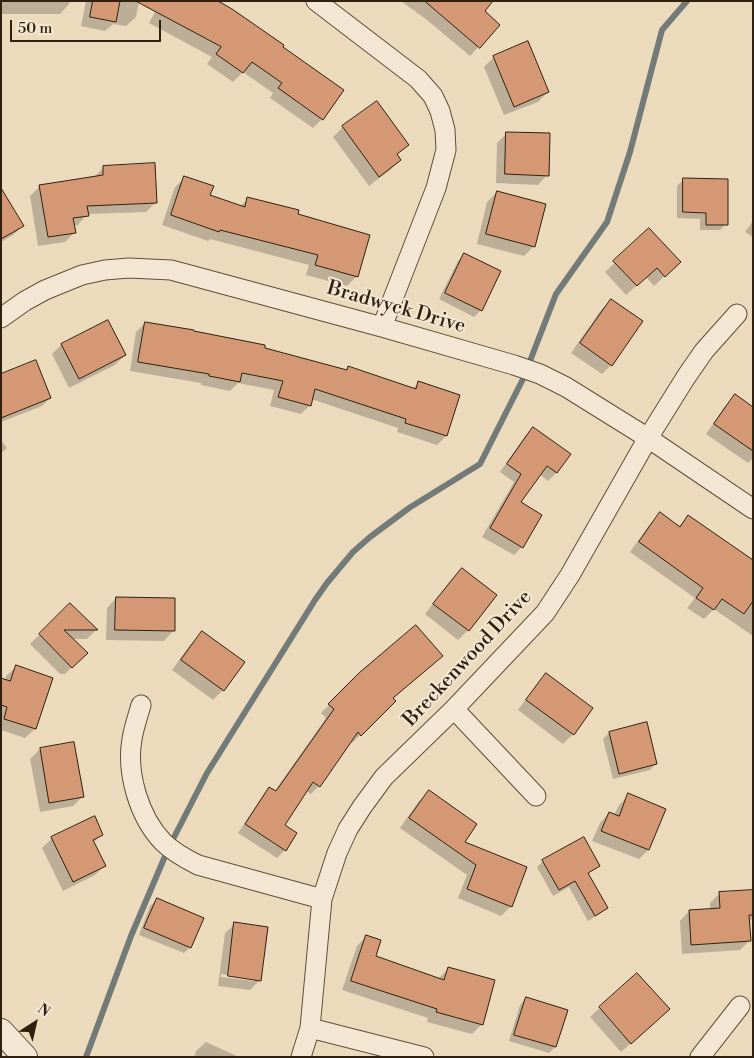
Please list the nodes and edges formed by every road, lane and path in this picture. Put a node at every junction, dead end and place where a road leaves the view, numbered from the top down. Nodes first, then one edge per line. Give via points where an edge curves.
1 (316, 1) edge
2 (737, 314) dead end
3 (1, 318) edge
4 (382, 327) junction
5 (648, 438) junction
6 (753, 509) edge
7 (141, 705) dead end
8 (454, 709) junction
9 (536, 796) dead end
10 (322, 899) junction
11 (740, 1006) dead end
12 (310, 1028) junction
13 (1, 1031) edge
14 (25, 1057) edge
15 (301, 1057) edge
16 (424, 1057) edge
17 (700, 1057) edge

1 - 4 street via 418,79 433,96 445,130 446,150 436,188
2 - 5 street, Breckenwood Drive via 686,376
3 - 4 street, Bradwyck Drive via 25,301 63,282 105,270 148,268 171,270
4 - 5 street, Bradwyck Drive via 540,374
5 - 6 street, Bradwyck Drive
5 - 8 street, Breckenwood Drive via 550,606
7 - 10 street via 132,740 132,771 143,814 163,842 198,865
8 - 9 street
8 - 10 street, Breckenwood Drive via 384,777 367,800 337,853
10 - 12 street, Breckenwood Drive
11 - 17 street
12 - 15 street, Breckenwood Drive
12 - 16 street
13 - 14 street

